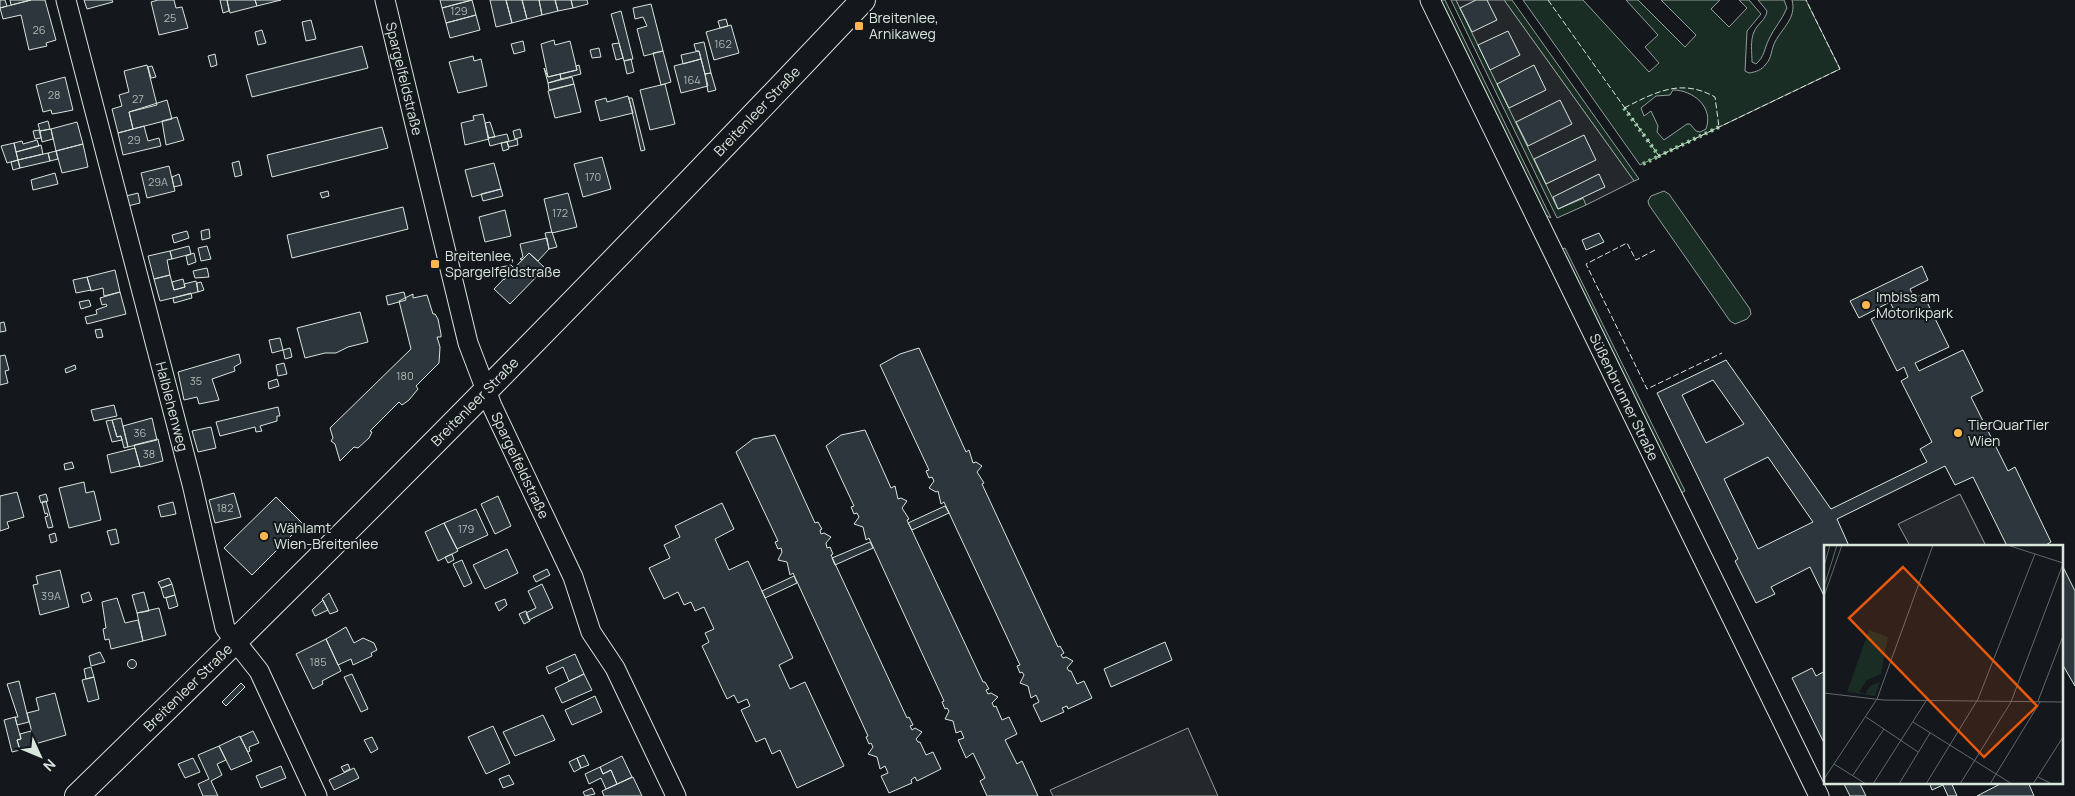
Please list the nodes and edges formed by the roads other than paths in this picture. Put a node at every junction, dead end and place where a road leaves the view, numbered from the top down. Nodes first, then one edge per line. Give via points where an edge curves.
1 (66, 0) edge
2 (385, 0) edge
3 (863, 0) edge
4 (1430, 0) edge
5 (486, 392) junction
6 (236, 642) junction
7 (78, 796) edge
8 (317, 796) edge
9 (676, 796) edge
10 (1819, 796) edge

1 - 6 street, Halblehenweg via 192,484 225,628
2 - 5 street, Spargelfeldstraße via 468,343
3 - 5 main road, Breitenleer Straße
4 - 10 street, Süßenbrunner Straße
5 - 6 main road, Breitenleer Straße
5 - 9 street, Spargelfeldstraße via 573,577 591,632 615,668
6 - 7 main road, Breitenleer Straße
6 - 8 street, Halblehenweg via 259,671

